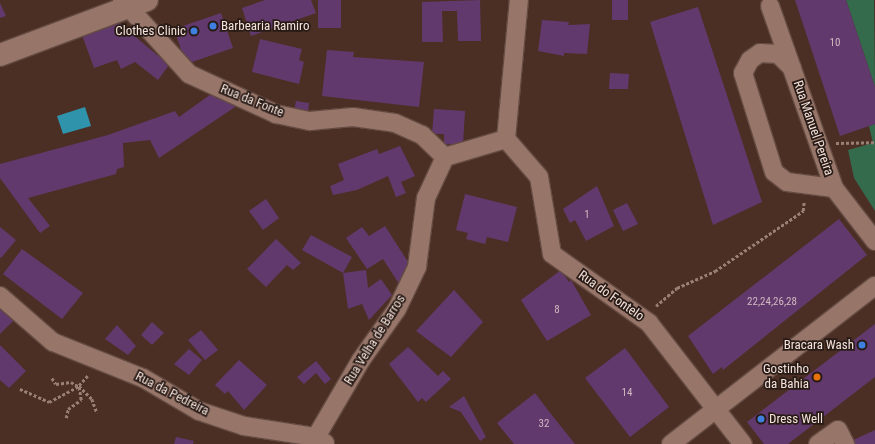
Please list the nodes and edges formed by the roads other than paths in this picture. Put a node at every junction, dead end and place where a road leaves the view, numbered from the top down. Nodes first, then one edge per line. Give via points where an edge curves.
1 (519, 0) edge
2 (132, 2) edge
3 (770, 6) dead end
4 (0, 55) edge
5 (792, 68) junction
6 (506, 139) junction
7 (445, 157) junction
8 (834, 188) junction
9 (875, 241) edge
10 (875, 286) edge
11 (0, 296) edge
12 (716, 409) junction
13 (321, 441) edge
14 (671, 444) edge
15 (743, 444) edge
16 (818, 444) edge
17 (846, 444) edge

1 - 6 street
2 - 4 main road
2 - 7 street, Rua da Fonte via 189,74 283,115 310,121 353,117 395,123 422,135
3 - 5 street, Rua Manuel Pereira
5 - 8 street, Rua Manuel Pereira
5 - 8 street, Rua Manuel Pereira via 778,54 760,54 750,60 743,74 774,172 787,182
6 - 7 street
6 - 12 street, Rua do Fontelo via 539,177 552,254 642,317
7 - 13 street, Rua Velha de Barros via 426,198 417,267 397,309 361,360
8 - 9 street, Rua Manuel Pereira
10 - 12 street
11 - 13 street, Rua da Pedreira via 53,342 143,378 180,401 220,418
12 - 14 street
12 - 15 street, Rua do Fontelo
16 - 17 street via 838,430

